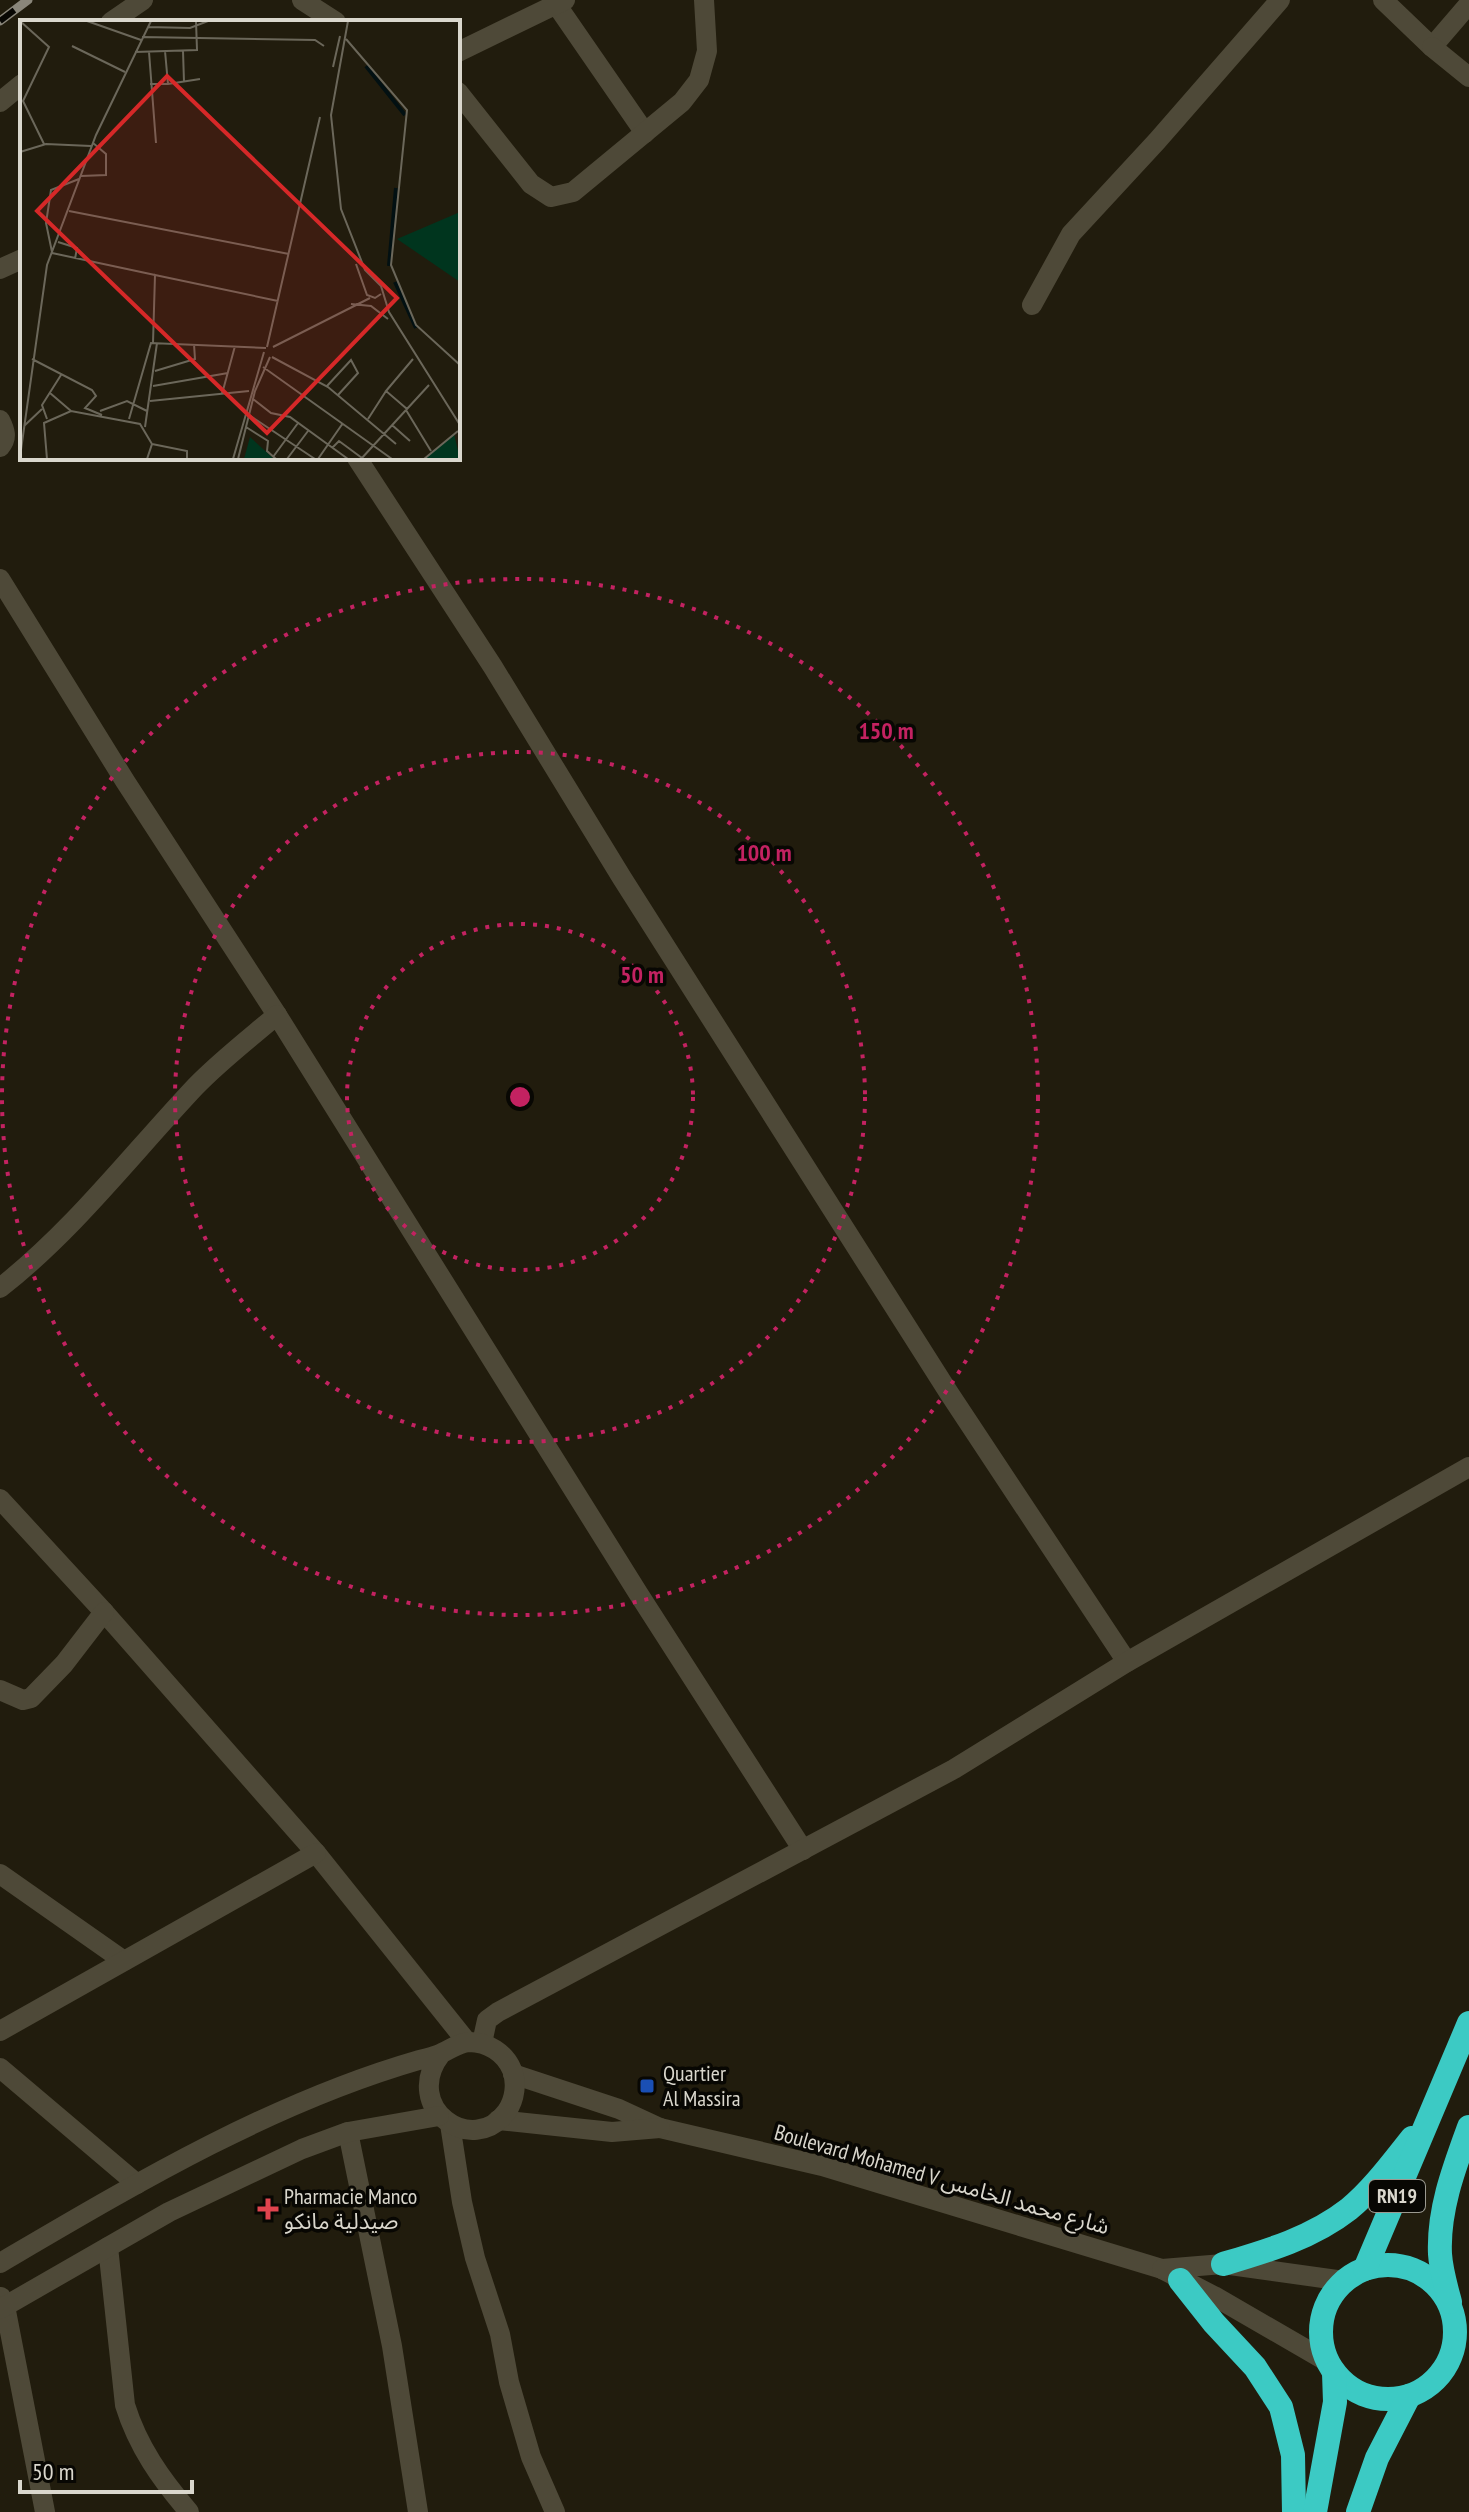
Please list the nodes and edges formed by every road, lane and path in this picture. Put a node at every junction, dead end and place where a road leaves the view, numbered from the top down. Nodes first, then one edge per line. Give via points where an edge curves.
1 (143, 0) edge
2 (302, 0) edge
3 (704, 0) edge
4 (1280, 0) edge
5 (1383, 0) edge
6 (560, 2) edge
7 (1469, 4) edge
8 (114, 20) edge
9 (333, 20) edge
10 (1432, 47) junction
11 (460, 51) edge
12 (1469, 77) edge
13 (20, 86) edge
14 (460, 95) edge
15 (0, 102) edge
16 (645, 133) junction
17 (20, 260) edge
18 (0, 269) edge
19 (1032, 305) dead end
20 (0, 420) edge
21 (0, 447) edge
22 (358, 460) edge
23 (0, 579) edge
24 (277, 1015) junction
25 (0, 1288) edge
26 (1469, 1467) edge
27 (0, 1499) edge
28 (104, 1612) junction
29 (1127, 1662) junction
30 (0, 1690) edge
31 (803, 1850) junction
32 (316, 1853) junction
33 (0, 1874) edge
34 (124, 1961) junction
35 (1469, 2023) edge
36 (0, 2031) edge
37 (475, 2043) junction
38 (441, 2054) junction
39 (0, 2068) edge
40 (513, 2074) junction
41 (445, 2120) junction
42 (498, 2120) junction
43 (1426, 2121) junction
44 (1469, 2127) edge
45 (660, 2128) junction
46 (348, 2132) junction
47 (137, 2184) junction
48 (108, 2247) junction
49 (0, 2263) edge
50 (1223, 2264) junction
51 (1171, 2275) junction
52 (1354, 2275) junction
53 (2, 2303) edge
54 (1451, 2309) junction
55 (1331, 2368) junction
56 (1409, 2396) junction
57 (45, 2512) edge
58 (189, 2512) edge
59 (418, 2512) edge
60 (555, 2512) edge
61 (1294, 2512) edge
62 (1315, 2512) edge
63 (1358, 2512) edge

1 - 8 street
2 - 9 street
3 - 16 street via 707,51 699,80
4 - 19 street via 1071,234
5 - 10 street
6 - 11 street
6 - 16 street
7 - 10 street
10 - 12 street
13 - 15 street
14 - 16 street via 531,184 551,197 573,192
17 - 18 street
20 - 21 street via 6,431
22 - 29 street via 949,1393
23 - 24 street
24 - 25 street via 197,1085 74,1221
24 - 31 street
26 - 29 street
27 - 28 street
28 - 30 street via 31,1698
28 - 32 street
29 - 31 street via 954,1769
31 - 37 street via 498,2012 487,2020
32 - 34 street
32 - 37 street
33 - 34 street
34 - 36 street
35 - 43 highway, RN19
37 - 38 street
37 - 40 street via 496,2050
38 - 41 street via 432,2065 428,2091
38 - 47 street via 384,2070 272,2115
39 - 47 street
40 - 42 street via 512,2101
40 - 45 street, Boulevard Mohamed V شارع محمد الخامس
41 - 42 street via 476,2129
41 - 46 street
41 - 60 street via 509,2382 531,2457
42 - 45 street, Boulevard Mohamed V شارع محمد الخامس via 612,2132
43 - 50 highway via 1348,2209 1291,2243
43 - 52 highway, RN19
44 - 54 highway, RN19 via 1441,2223 1440,2256
45 - 51 street, Boulevard Mohamed V شارع محمد الخامس via 822,2166
46 - 48 street via 169,2212
46 - 59 street via 392,2346
47 - 49 street
48 - 53 street
48 - 58 street via 128,2415 149,2460
50 - 51 street
50 - 52 street
51 - 55 street
51 - 61 highway via 1255,2367 1281,2407 1293,2455
52 - 54 highway via 1386,2265 1406,2268 1425,2276
52 - 55 highway, RN19 via 1330,2298 1322,2319 1321,2341
53 - 57 street
54 - 56 highway, RN19 via 1453,2352 1428,2387
55 - 56 highway via 1353,2389 1376,2399
55 - 62 highway, RN19 via 1335,2402
56 - 63 highway, RN19 via 1377,2458

